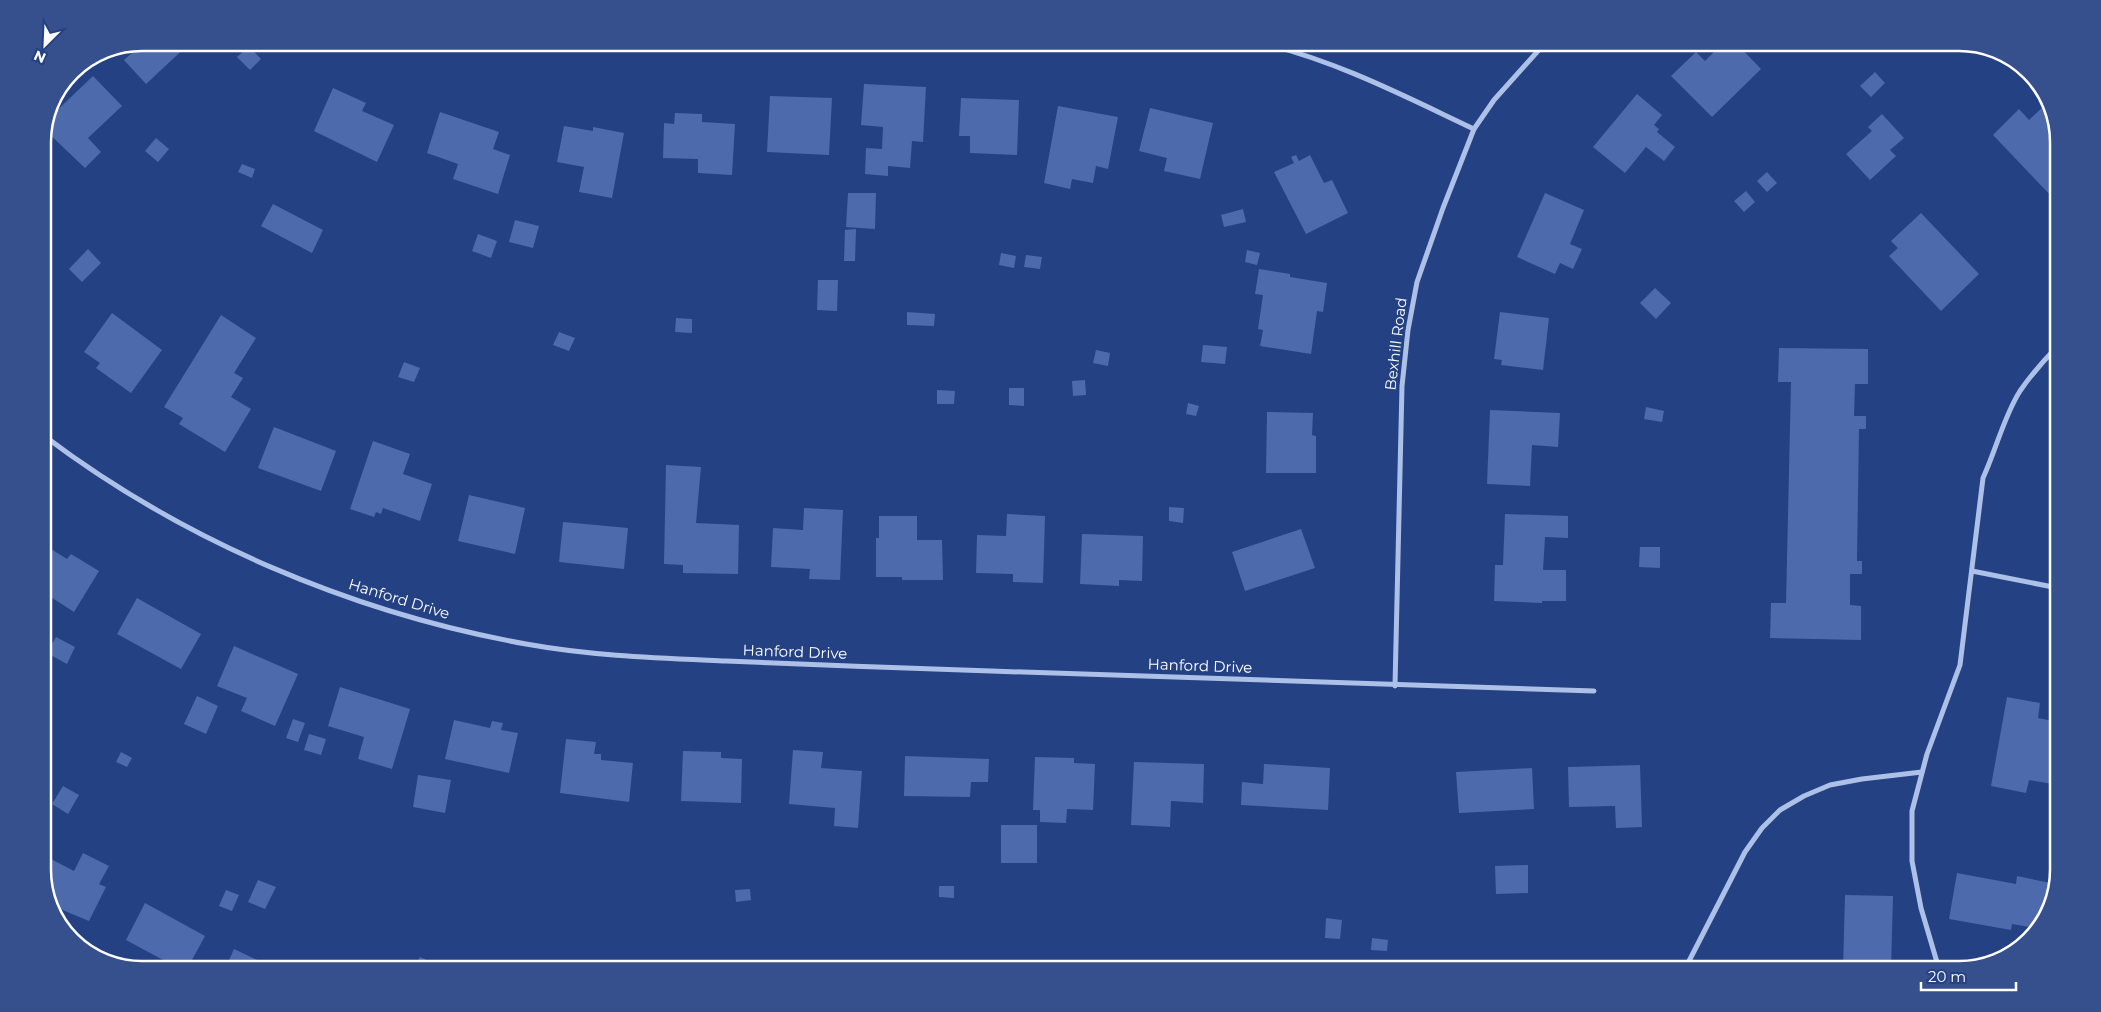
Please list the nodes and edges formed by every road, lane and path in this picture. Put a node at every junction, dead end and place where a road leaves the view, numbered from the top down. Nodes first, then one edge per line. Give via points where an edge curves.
1 (1296, 51) edge
2 (1538, 51) edge
3 (1474, 129) junction
4 (2050, 356) edge
5 (51, 442) edge
6 (1972, 571) junction
7 (2050, 586) edge
8 (1395, 686) junction
9 (1594, 691) dead end
10 (1922, 772) junction
11 (1689, 961) edge
12 (1936, 961) edge

1 - 3 street via 1361,75
2 - 3 street, Bexhill Road via 1494,100
3 - 8 street, Bexhill Road via 1418,282 1408,330 1402,386
4 - 6 street via 2020,392 1984,478
5 - 8 street, Hanford Drive via 85,467 183,525 261,563 361,602 433,624 527,644 635,657
6 - 7 street
6 - 10 street via 1960,665
8 - 9 street, Hanford Drive
10 - 11 street via 1830,785 1780,810 1762,828 1746,852
10 - 12 street via 1912,811 1912,861

